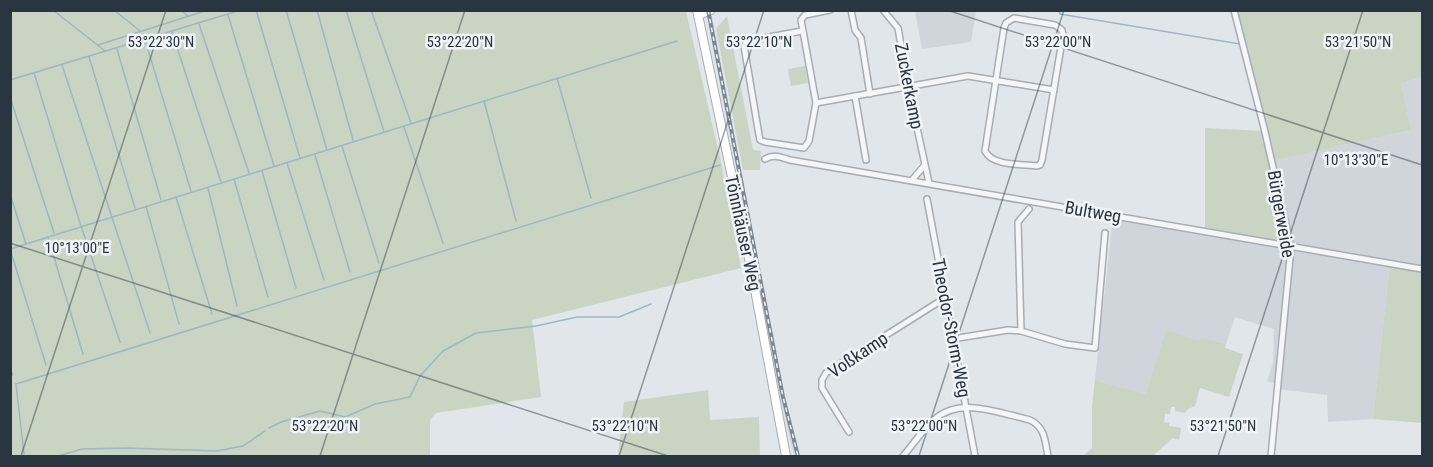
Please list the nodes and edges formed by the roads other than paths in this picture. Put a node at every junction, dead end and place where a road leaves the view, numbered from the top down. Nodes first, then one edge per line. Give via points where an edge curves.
1 (711, 10) edge
2 (830, 10) edge
3 (851, 10) edge
4 (883, 10) edge
5 (1234, 10) edge
6 (697, 13) edge
7 (802, 31) junction
8 (996, 81) junction
9 (908, 86) junction
10 (1054, 90) junction
11 (870, 94) junction
12 (855, 96) junction
13 (816, 104) junction
14 (765, 159) dead end
15 (866, 160) dead end
16 (924, 166) junction
17 (912, 180) junction
18 (929, 183) junction
19 (927, 199) dead end
20 (1029, 208) dead end
21 (1105, 233) dead end
22 (1291, 247) junction
23 (1422, 269) edge
24 (945, 298) junction
25 (1021, 331) junction
26 (952, 339) junction
27 (965, 406) junction
28 (849, 432) dead end
29 (786, 456) edge
30 (903, 456) edge
31 (975, 456) edge
32 (1048, 456) edge
33 (1271, 456) edge

1 - 6 main road
2 - 7 street via 802,16
3 - 11 street via 861,38
4 - 9 street, Zuckerkamp via 898,28
5 - 22 street, Bürgerweide
6 - 29 main road, Tönnhäuser Weg
7 - 13 street
7 - 13 street via 748,40 744,46 760,140 804,148
8 - 9 street via 968,76
8 - 10 street
8 - 10 street via 1004,28 1010,19 1055,25 1063,35
8 - 10 street via 985,151 994,160 1040,165
9 - 11 street
9 - 16 street, Zuckerkamp
11 - 12 street
12 - 13 street
12 - 15 street
14 - 17 street, Bultweg via 778,156
16 - 17 street
16 - 18 street, Zuckerkamp
17 - 18 street, Bultweg
18 - 22 street, Bultweg
19 - 24 street, Theodor-Storm-Weg
20 - 25 street via 1018,222
21 - 25 street via 1095,348
22 - 23 street, Bultweg
22 - 33 street, Bürgerweide
24 - 26 street, Theodor-Storm-Weg
24 - 28 street, Voßkamp via 826,373 822,388
25 - 26 street
26 - 27 street, Theodor-Storm-Weg
27 - 30 street via 933,421
27 - 31 street, Theodor-Storm-Weg
27 - 32 street via 1036,423 1044,435

